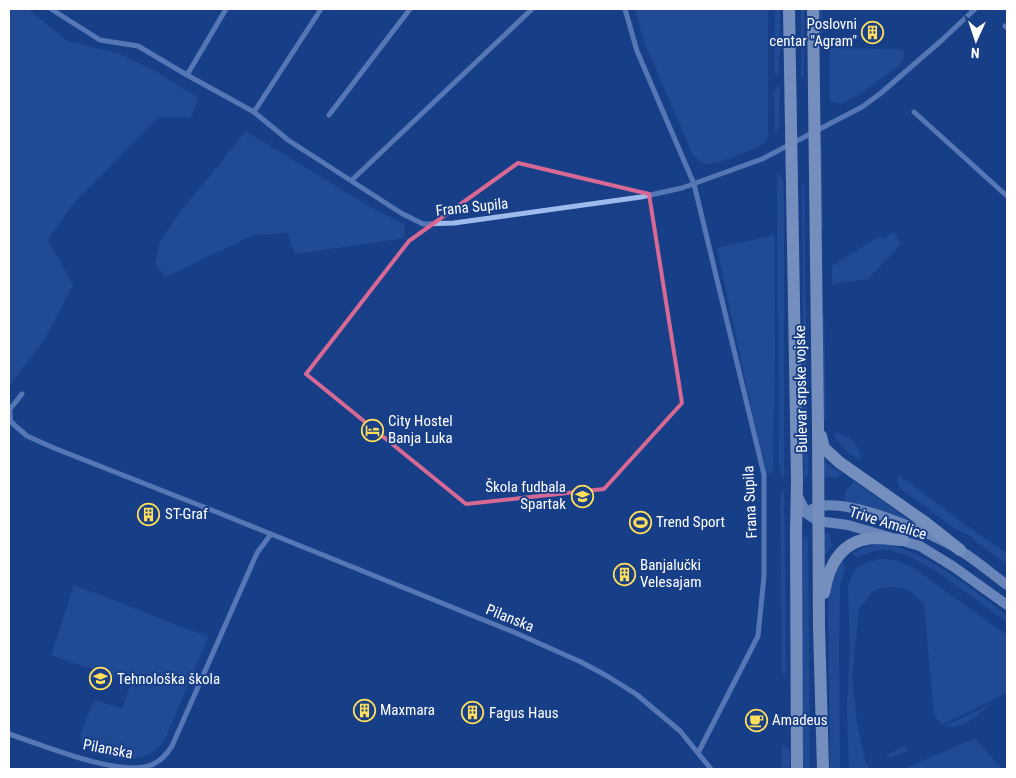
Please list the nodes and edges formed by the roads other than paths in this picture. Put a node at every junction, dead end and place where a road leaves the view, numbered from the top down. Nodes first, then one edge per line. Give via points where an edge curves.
1 (51, 9) edge
2 (226, 9) edge
3 (321, 9) edge
4 (410, 9) edge
5 (532, 9) edge
6 (625, 9) edge
7 (789, 9) edge
8 (813, 9) edge
9 (975, 9) edge
10 (187, 75) junction
11 (254, 112) junction
12 (914, 112) dead end
13 (328, 115) dead end
14 (813, 133) junction
15 (791, 145) junction
16 (352, 180) junction
17 (694, 184) junction
18 (1007, 196) edge
19 (22, 394) dead end
20 (818, 425) junction
21 (797, 493) junction
22 (818, 505) junction
23 (806, 513) junction
24 (818, 521) junction
25 (796, 533) junction
26 (271, 534) junction
27 (903, 540) junction
28 (960, 550) junction
29 (1007, 585) edge
30 (1007, 604) edge
31 (819, 627) junction
32 (9, 734) edge
33 (698, 752) junction
34 (712, 769) edge
35 (797, 769) edge
36 (823, 769) edge

1 - 10 street, Frana Supila via 100,40 138,46
2 - 10 street
3 - 11 street
4 - 13 street
5 - 16 street
6 - 17 street, Frana Supila via 637,51
7 - 15 main road, Bulevar srpske vojske
8 - 14 main road, Bulevar srpske vojske
9 - 14 street, Frana Supila via 882,93
10 - 11 street, Frana Supila
11 - 16 street, Frana Supila via 288,140
12 - 18 street
14 - 15 street, Frana Supila
14 - 20 main road, Bulevar srpske vojske
15 - 17 street, Frana Supila
15 - 21 main road, Bulevar srpske vojske
16 - 17 street, Frana Supila via 423,224 454,223 641,197
17 - 33 street, Frana Supila via 764,485 764,576 758,636
19 - 26 street, Pilanska via 10,409 10,416 11,422 27,436
20 - 22 main road, Bulevar srpske vojske
20 - 28 main road via 828,453
21 - 23 main road
21 - 25 main road, Bulevar srpske vojske
22 - 23 main road
22 - 24 main road, Bulevar srpske vojske
22 - 28 main road, Trive Amelice via 850,508 907,524
23 - 24 main road, Trive Amelice
23 - 25 main road via 800,519
24 - 27 main road, Trive Amelice
24 - 31 main road, Bulevar srpske vojske
25 - 35 main road, Bulevar srpske vojske
26 - 32 street, Pilanska via 257,553 172,746 158,762 138,768 115,766
26 - 33 street, Pilanska via 516,633 607,676 636,694
27 - 30 main road, Trive Amelice via 938,557
27 - 31 main road via 874,538 841,552 827,578
28 - 29 main road, Trive Amelice
31 - 36 main road, Bulevar srpske vojske
33 - 34 street, Pilanska

